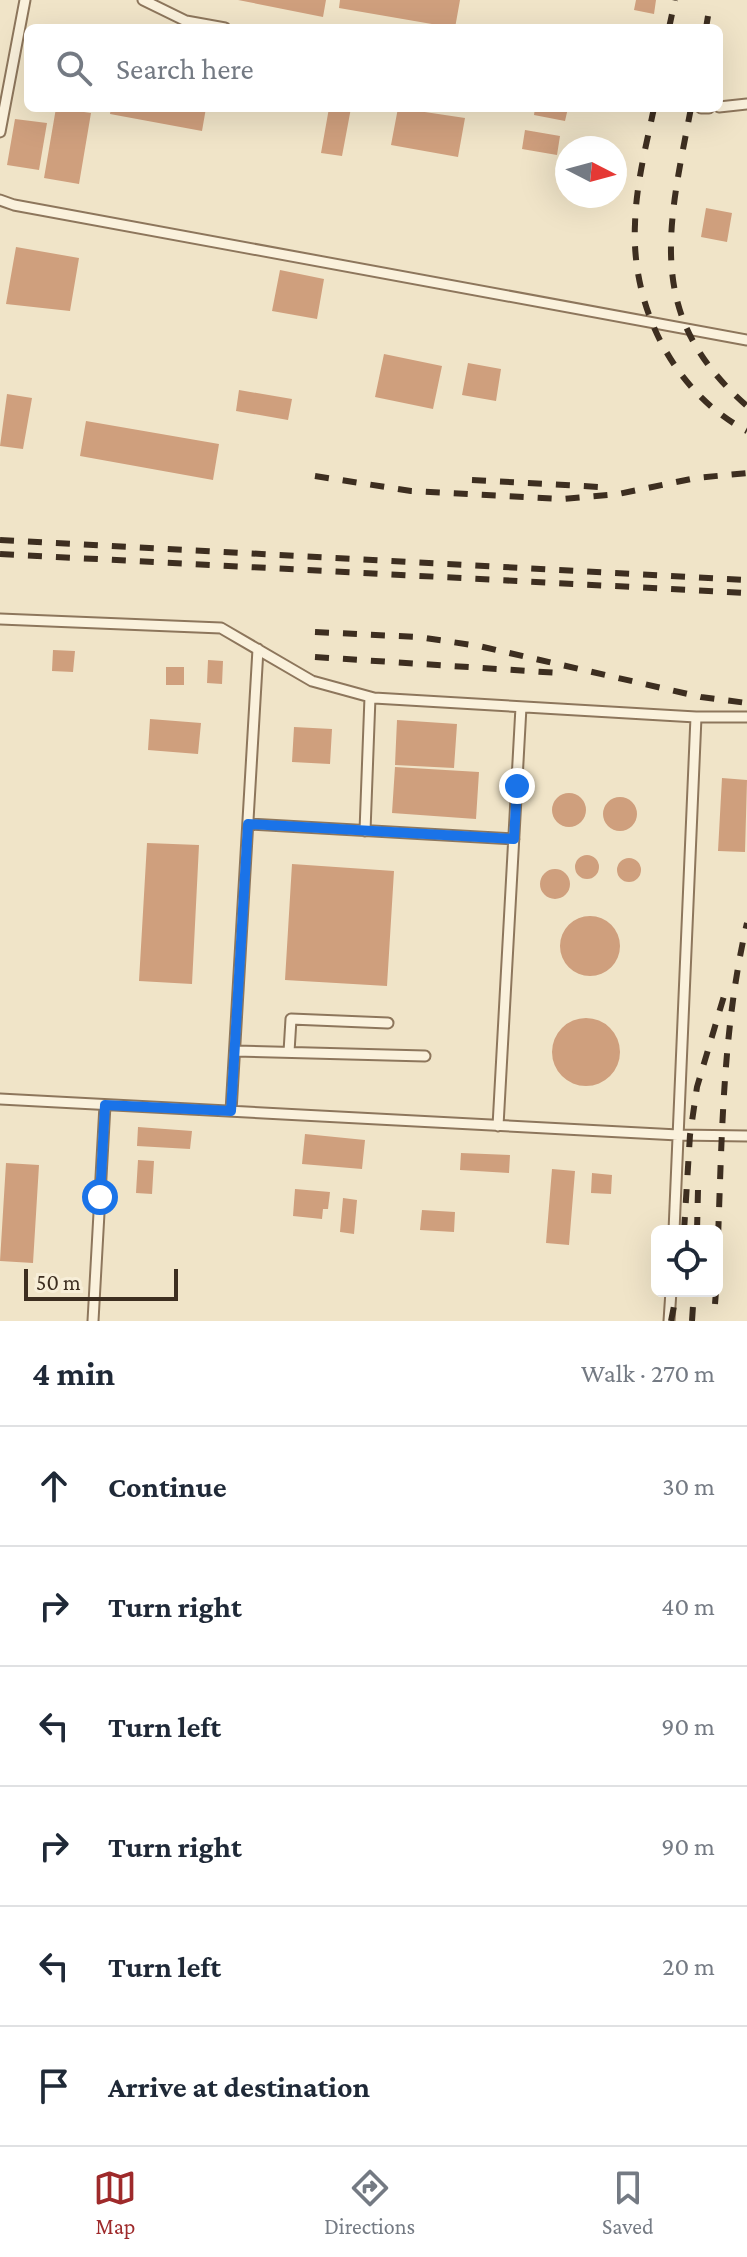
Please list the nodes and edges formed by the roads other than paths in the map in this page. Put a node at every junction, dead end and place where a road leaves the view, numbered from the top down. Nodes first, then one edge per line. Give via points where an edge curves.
1 (25, 0) edge
2 (143, 0) edge
3 (203, 24) edge
4 (747, 104) edge
5 (723, 107) edge
6 (0, 132) edge
7 (0, 200) edge
8 (747, 340) edge
9 (0, 619) edge
10 (258, 649) junction
11 (370, 697) junction
12 (521, 707) junction
13 (696, 717) junction
14 (747, 717) edge
15 (248, 824) junction
16 (365, 831) junction
17 (514, 839) junction
18 (388, 1023) dead end
19 (235, 1051) junction
20 (289, 1052) junction
21 (425, 1056) dead end
22 (0, 1099) edge
23 (105, 1105) junction
24 (231, 1111) junction
25 (498, 1126) junction
26 (678, 1135) junction
27 (747, 1136) edge
28 (674, 1225) edge
29 (671, 1297) edge
30 (93, 1321) edge
31 (669, 1321) edge

1 - 6 lane
2 - 3 lane
4 - 5 lane
7 - 8 lane
9 - 10 lane via 221,628
10 - 11 lane via 312,681
10 - 15 lane
11 - 12 lane
11 - 16 lane
12 - 13 lane
12 - 17 lane
13 - 14 lane
13 - 26 lane
15 - 16 lane
15 - 19 lane
16 - 17 lane
17 - 25 lane
18 - 20 lane via 291,1019
19 - 20 lane
19 - 24 lane
20 - 21 lane
22 - 23 lane
23 - 24 lane
23 - 30 lane
24 - 25 lane
25 - 26 lane
26 - 27 lane
26 - 28 lane
29 - 31 lane

